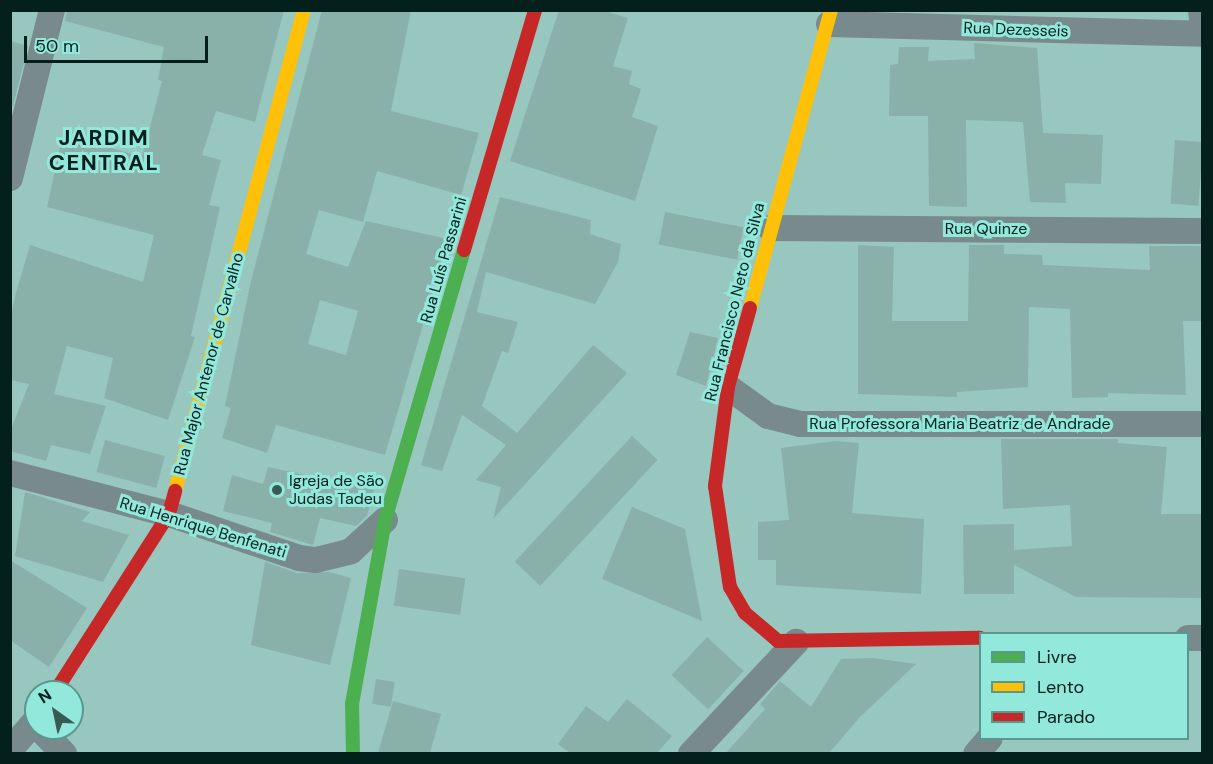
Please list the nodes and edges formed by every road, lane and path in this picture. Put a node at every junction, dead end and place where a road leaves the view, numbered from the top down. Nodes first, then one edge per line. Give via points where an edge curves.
1 (52, 10) edge
2 (304, 10) edge
3 (535, 10) edge
4 (1201, 10) edge
5 (830, 17) edge
6 (1203, 20) edge
7 (1203, 34) edge
8 (10, 178) edge
9 (770, 228) junction
10 (1203, 231) edge
11 (728, 387) junction
12 (1203, 424) edge
13 (10, 473) edge
14 (169, 514) junction
15 (385, 520) junction
16 (979, 638) edge
17 (796, 642) junction
18 (63, 680) edge
19 (24, 736) edge
20 (51, 740) edge
21 (988, 740) edge
22 (10, 750) edge
23 (64, 753) edge
24 (352, 753) edge
25 (691, 753) edge
26 (976, 753) edge

1 - 8 street
2 - 14 street, Rua Major Antenor de Carvalho
3 - 15 street, Rua Luís Passarini
4 - 6 street
5 - 7 street, Rua Dezesseis
5 - 9 street, Rua Francisco Neto da Silva
9 - 10 street, Rua Quinze
9 - 11 street, Rua Francisco Neto da Silva
11 - 12 street, Rua Professora Maria Beatriz de Andrade via 768,416 800,424
11 - 17 street, Rua Francisco Neto da Silva via 715,486 730,587 759,628 778,641
13 - 14 street, Rua Henrique Benfenati
14 - 15 street, Rua Henrique Benfenati via 316,560 351,551
14 - 18 street, Rua Major Antenor de Carvalho
15 - 24 street, Rua Luís Passarini via 352,704
16 - 17 street, Rua Francisco Neto da Silva
17 - 25 street
19 - 22 street
20 - 23 street
21 - 26 street

